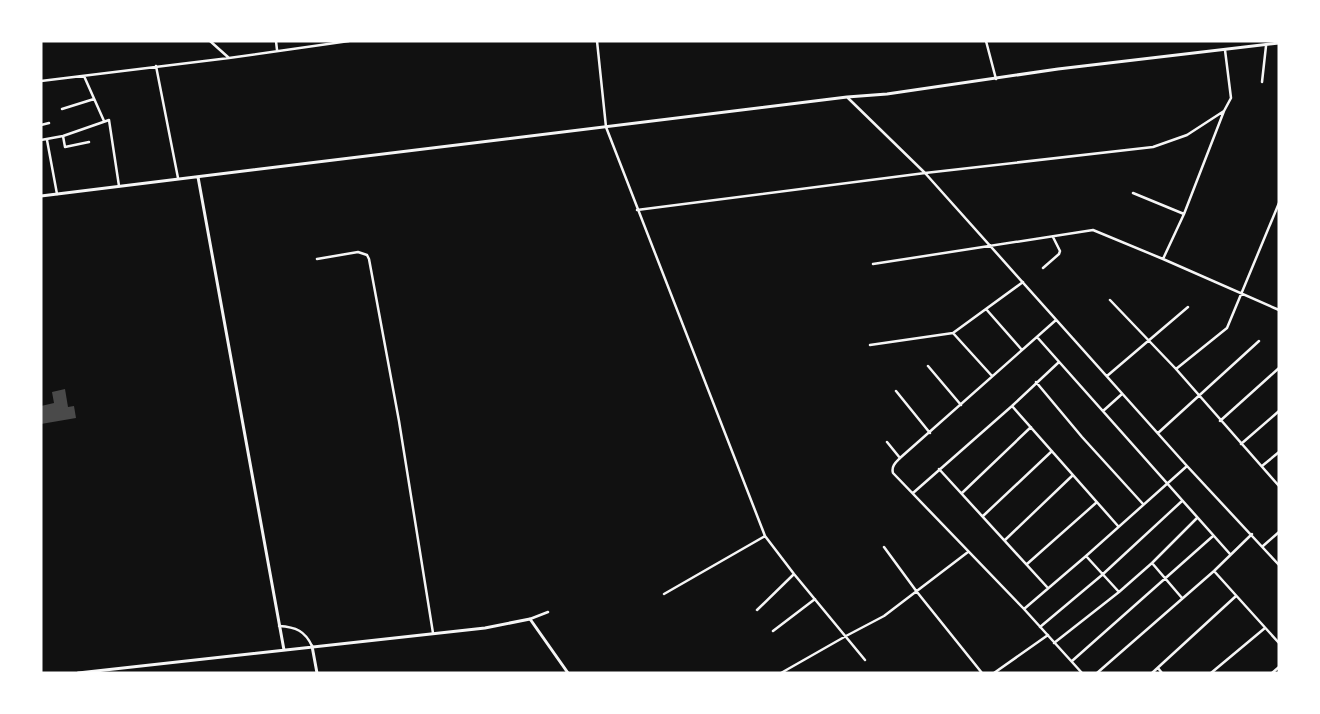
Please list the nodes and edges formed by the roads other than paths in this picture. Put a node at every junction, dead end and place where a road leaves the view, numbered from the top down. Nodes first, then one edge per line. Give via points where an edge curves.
1 (210, 41) edge
2 (276, 41) edge
3 (348, 41) edge
4 (597, 41) edge
5 (986, 41) edge
6 (1279, 43) edge
7 (1266, 46) junction
8 (277, 50) junction
9 (1225, 50) junction
10 (229, 58) junction
11 (156, 66) junction
12 (84, 76) junction
13 (996, 79) junction
14 (41, 81) edge
15 (1262, 82) dead end
16 (847, 97) junction
17 (94, 99) junction
18 (62, 109) dead end
19 (1224, 111) junction
20 (104, 121) junction
21 (49, 123) dead end
22 (41, 125) edge
23 (606, 128) junction
24 (63, 136) junction
25 (41, 140) edge
26 (47, 140) junction
27 (89, 142) dead end
28 (925, 173) junction
29 (198, 176) junction
30 (178, 178) junction
31 (119, 186) junction
32 (1133, 193) dead end
33 (57, 194) junction
34 (41, 196) edge
35 (1279, 203) edge
36 (637, 210) junction
37 (1184, 214) junction
38 (1053, 237) junction
39 (991, 246) junction
40 (1163, 258) junction
41 (317, 259) dead end
42 (873, 264) dead end
43 (1043, 268) dead end
44 (1023, 282) junction
45 (1241, 294) junction
46 (1110, 300) dead end
47 (1188, 307) dead end
48 (986, 309) junction
49 (1279, 310) edge
50 (1056, 319) junction
51 (953, 333) junction
52 (1037, 337) junction
53 (1149, 341) junction
54 (1259, 341) dead end
55 (870, 345) dead end
56 (1022, 350) junction
57 (1059, 362) junction
58 (928, 366) dead end
59 (1279, 368) edge
60 (1176, 369) junction
61 (1107, 376) junction
62 (993, 377) junction
63 (1036, 382) junction
64 (896, 391) dead end
65 (1122, 394) junction
66 (1198, 395) junction
67 (961, 405) junction
68 (1012, 406) junction
69 (1103, 411) junction
70 (1279, 411) edge
71 (1220, 420) junction
72 (1031, 428) junction
73 (930, 433) junction
74 (1158, 433) junction
75 (887, 442) dead end
76 (1241, 444) junction
77 (1052, 451) junction
78 (1279, 452) edge
79 (900, 458) junction
80 (1187, 466) junction
81 (1262, 466) junction
82 (940, 469) junction
83 (1073, 475) junction
84 (1167, 483) junction
85 (1279, 486) edge
86 (913, 492) junction
87 (962, 493) junction
88 (1182, 501) junction
89 (1097, 502) junction
90 (1143, 504) junction
91 (983, 516) junction
92 (1197, 518) junction
93 (1118, 526) junction
94 (1279, 532) edge
95 (1252, 534) junction
96 (1213, 535) junction
97 (765, 536) junction
98 (1005, 540) junction
99 (1263, 546) junction
100 (884, 547) dead end
101 (968, 552) junction
102 (1230, 554) junction
103 (1086, 556) junction
104 (1152, 563) junction
105 (1027, 564) junction
106 (1279, 564) edge
107 (1214, 570) junction
108 (794, 574) junction
109 (1102, 575) junction
110 (1165, 578) junction
111 (1047, 587) junction
112 (917, 592) junction
113 (1119, 592) junction
114 (664, 594) dead end
115 (1236, 596) junction
116 (1182, 598) junction
117 (815, 600) junction
118 (1024, 609) junction
119 (757, 610) dead end
120 (548, 612) dead end
121 (530, 619) junction
122 (279, 626) junction
123 (1040, 627) junction
124 (1265, 628) junction
125 (773, 630) dead end
126 (434, 633) junction
127 (1048, 635) junction
128 (846, 636) junction
129 (1054, 643) junction
130 (1279, 643) edge
131 (312, 646) junction
132 (284, 650) junction
133 (865, 660) dead end
134 (1072, 661) junction
135 (1279, 667) edge
136 (1158, 668) junction
137 (786, 672) edge
138 (78, 673) edge
139 (317, 673) edge
140 (568, 673) edge
141 (781, 673) edge
142 (982, 673) edge
143 (994, 673) edge
144 (1082, 673) edge
145 (1098, 673) edge
146 (1152, 673) edge
147 (1162, 673) edge
148 (1211, 673) edge
149 (1272, 673) edge

1 - 10 street
2 - 8 street
3 - 8 street
4 - 23 street
5 - 13 street
6 - 7 street
7 - 9 street
7 - 15 street
8 - 10 street
9 - 13 street
9 - 19 street via 1231,98
10 - 11 street
11 - 12 street
11 - 30 street
12 - 14 street
12 - 17 street
13 - 16 street
16 - 23 street
16 - 28 street
17 - 18 street
17 - 20 street
19 - 28 street via 1187,135 1154,147
19 - 37 street
20 - 24 street
20 - 31 street via 109,120
21 - 22 street
23 - 29 street
23 - 36 street
24 - 26 street
24 - 27 street via 65,147
25 - 26 street
26 - 33 street
28 - 36 street
28 - 39 street
29 - 30 street
29 - 122 street
30 - 31 street
31 - 33 street
32 - 37 street
33 - 34 street
35 - 45 street
36 - 97 street
37 - 40 street
38 - 39 street
38 - 40 street via 1093,230
38 - 43 street via 1060,251
39 - 42 street
39 - 44 street
40 - 45 street
41 - 126 street via 363,252 369,259
44 - 48 street
44 - 50 street
45 - 49 street
45 - 60 street via 1227,328
46 - 53 street
47 - 53 street
48 - 51 street
48 - 56 street
50 - 52 street
50 - 61 street
51 - 55 street
51 - 62 street
52 - 56 street
52 - 57 street
53 - 60 street
53 - 61 street
54 - 66 street
56 - 62 street
57 - 63 street
57 - 69 street
58 - 67 street
59 - 71 street
60 - 66 street
61 - 65 street
62 - 67 street
63 - 68 street
63 - 90 street
64 - 73 street
65 - 69 street
65 - 74 street
66 - 71 street
66 - 74 street
67 - 73 street
68 - 72 street
68 - 82 street
69 - 84 street
70 - 76 street
71 - 76 street
72 - 77 street
72 - 87 street
73 - 79 street
74 - 80 street
75 - 79 street
76 - 81 street
77 - 83 street
77 - 91 street
78 - 81 street
79 - 86 street via 893,465 893,472
80 - 84 street
80 - 95 street
81 - 85 street
82 - 86 street
82 - 87 street
83 - 89 street
83 - 98 street
84 - 88 street
84 - 90 street
86 - 101 street
87 - 91 street
88 - 92 street
88 - 109 street
89 - 93 street
89 - 105 street
90 - 93 street
91 - 98 street
92 - 96 street
92 - 104 street
93 - 103 street
94 - 99 street
95 - 99 street
95 - 102 street
96 - 102 street
96 - 110 street
97 - 108 street
97 - 114 street
98 - 105 street
99 - 106 street
100 - 112 street
101 - 112 street
101 - 118 street
102 - 107 street
103 - 109 street
103 - 111 street
104 - 110 street
104 - 113 street
105 - 111 street
107 - 115 street
107 - 116 street
108 - 117 street
108 - 119 street
109 - 113 street
109 - 123 street
110 - 116 street
110 - 134 street
111 - 118 street
112 - 128 street via 884,616
112 - 142 street
113 - 129 street
115 - 124 street
115 - 136 street
116 - 145 street
117 - 125 street
117 - 128 street
118 - 123 street
120 - 121 street
121 - 126 street
121 - 140 street
122 - 131 street via 303,632
122 - 132 street
123 - 127 street
124 - 130 street
124 - 148 street
126 - 131 street
127 - 129 street
127 - 143 street
128 - 133 street
128 - 137 street
129 - 134 street
131 - 132 street
131 - 139 street
132 - 138 street
134 - 144 street
135 - 149 street
136 - 146 street
136 - 147 street
137 - 141 street

